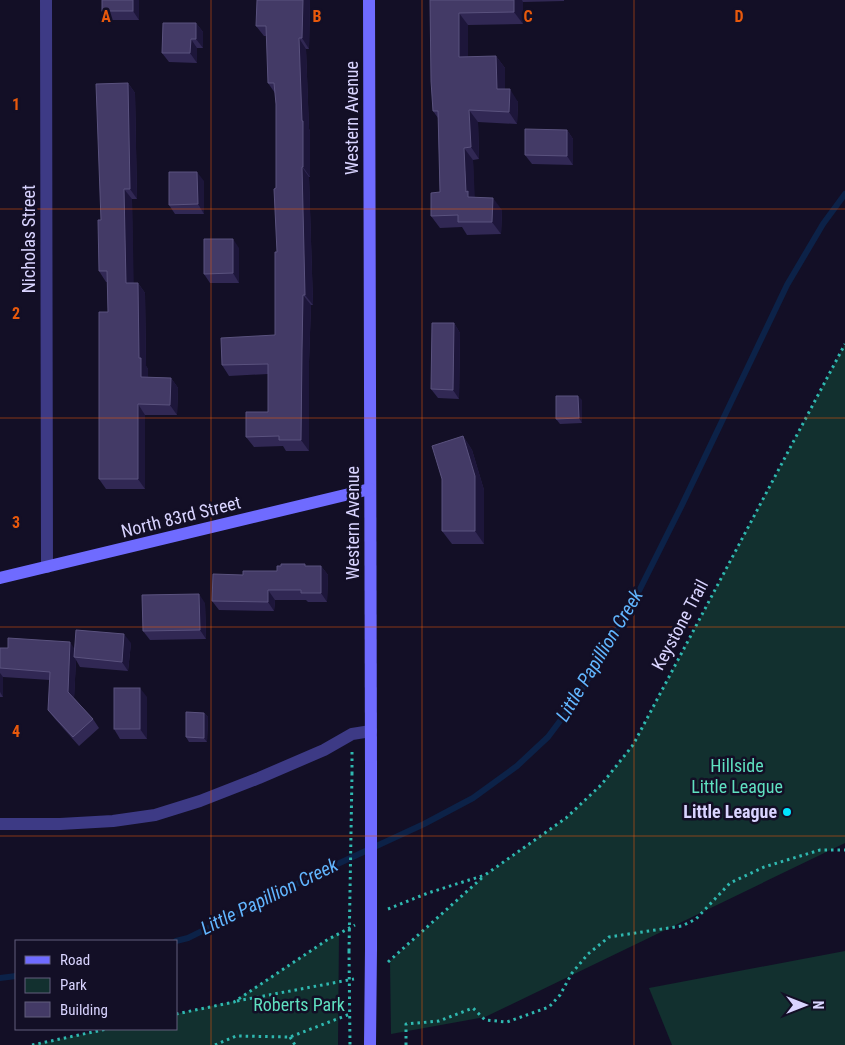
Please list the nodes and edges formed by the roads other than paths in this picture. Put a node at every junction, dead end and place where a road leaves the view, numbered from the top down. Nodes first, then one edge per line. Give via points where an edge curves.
1 (46, 0) edge
2 (369, 0) edge
3 (370, 489) junction
4 (47, 567) junction
5 (0, 578) edge
6 (371, 731) junction
7 (0, 824) edge
8 (370, 1045) edge

1 - 4 street, Nicholas Street
2 - 3 street, Western Avenue
3 - 4 street, North 83rd Street
3 - 6 street, Western Avenue
4 - 5 street, North 83rd Street
6 - 7 street via 352,734 316,753 209,798 155,814 113,821
6 - 8 street, Western Avenue, bridge

